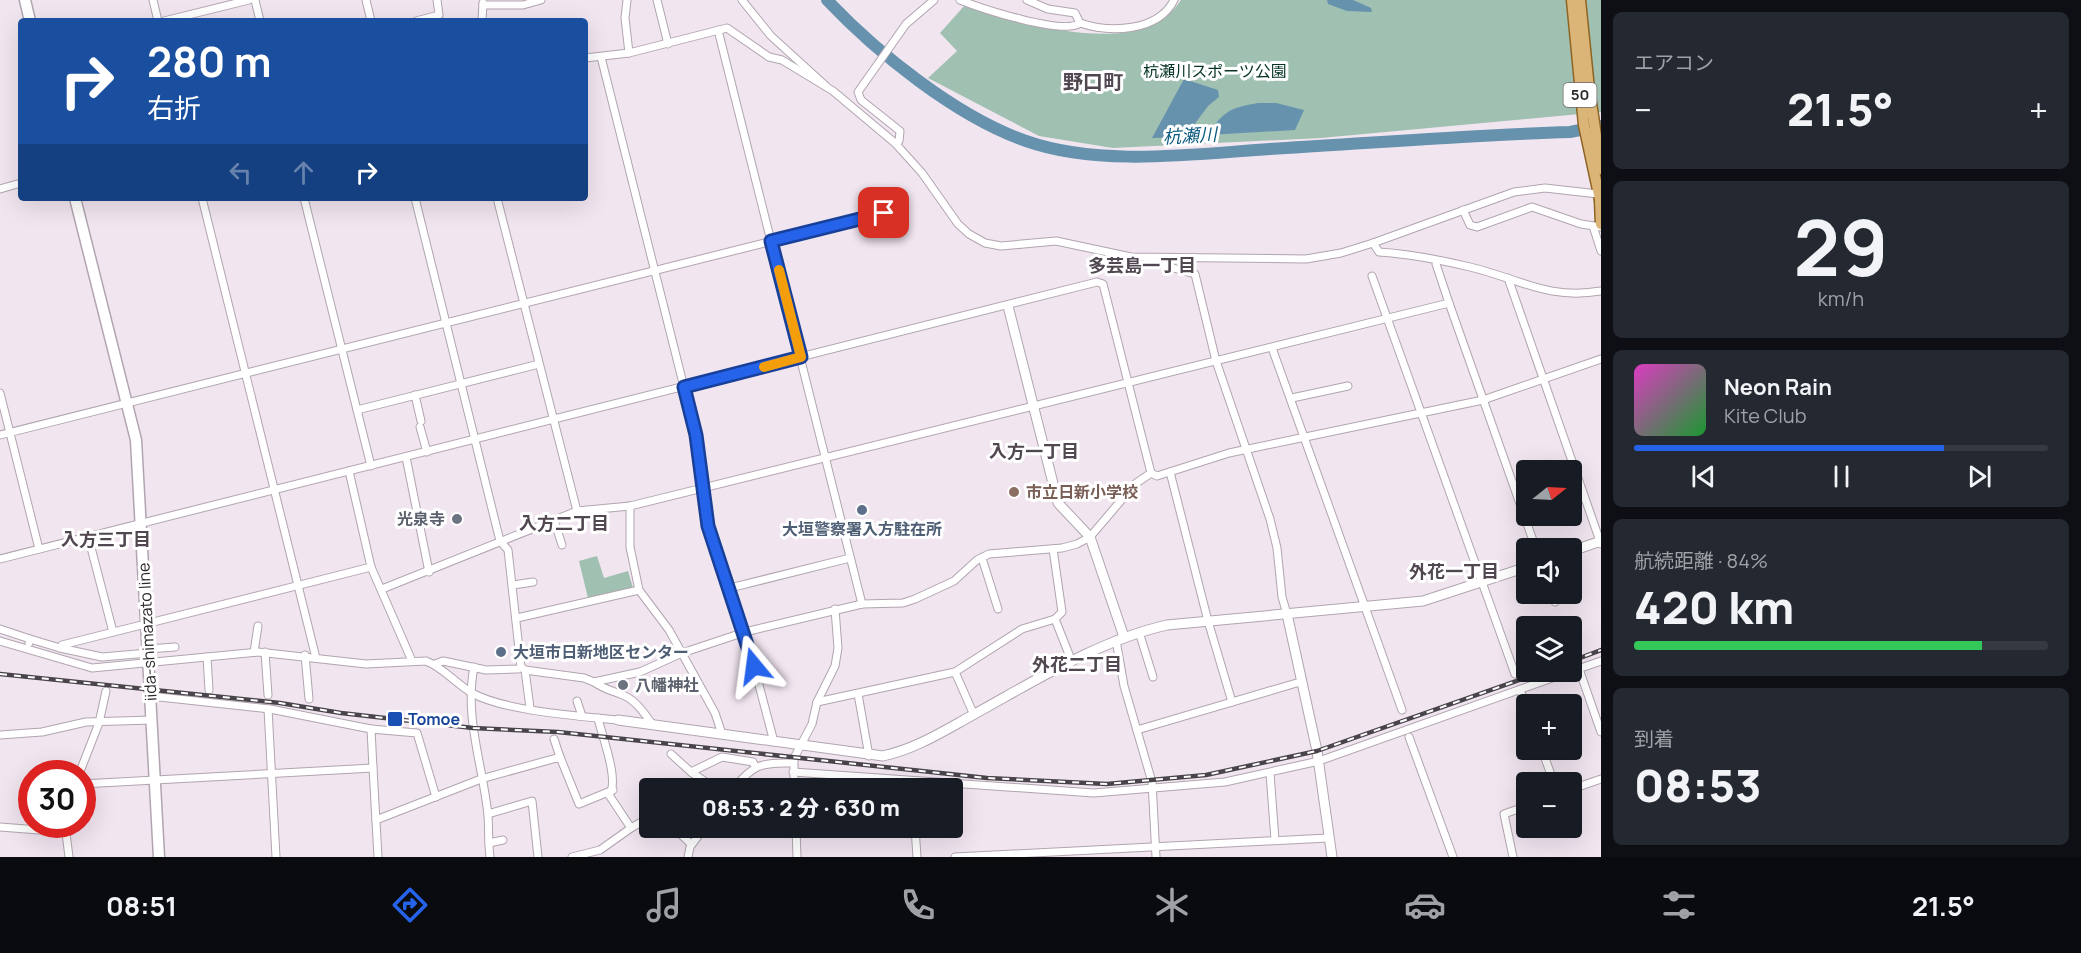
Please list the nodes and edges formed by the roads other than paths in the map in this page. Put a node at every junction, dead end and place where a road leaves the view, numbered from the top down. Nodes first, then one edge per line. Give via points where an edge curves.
1 (25, 0) edge
2 (153, 0) edge
3 (249, 0) edge
4 (255, 0) edge
5 (366, 0) edge
6 (437, 0) edge
7 (541, 0) edge
8 (627, 0) edge
9 (657, 0) edge
10 (742, 0) edge
11 (934, 0) edge
12 (960, 0) edge
13 (1027, 0) edge
14 (1174, 0) edge
15 (1572, 0) edge
16 (1581, 0) edge
17 (483, 2) edge
18 (29, 18) edge
19 (157, 18) edge
20 (176, 18) edge
21 (259, 18) edge
22 (370, 18) edge
23 (428, 18) edge
24 (482, 18) edge
25 (1080, 23) junction
26 (718, 30) junction
27 (668, 44) junction
28 (629, 53) junction
29 (588, 57) edge
30 (600, 57) junction
31 (826, 86) junction
32 (895, 143) junction
33 (1601, 168) edge
34 (18, 184) edge
35 (0, 189) edge
36 (1599, 197) edge
37 (900, 199) dead end
38 (76, 201) edge
39 (203, 201) edge
40 (305, 201) edge
41 (416, 201) edge
42 (498, 201) edge
43 (1463, 210) junction
44 (1599, 225) edge
45 (771, 241) junction
46 (1373, 243) junction
47 (1601, 251) edge
48 (1131, 257) junction
49 (1438, 261) junction
50 (654, 272) junction
51 (1372, 276) dead end
52 (1508, 278) junction
53 (1601, 291) edge
54 (1449, 303) junction
55 (523, 305) junction
56 (1008, 306) junction
57 (1389, 318) junction
58 (446, 324) junction
59 (1272, 348) junction
60 (342, 350) junction
61 (801, 357) junction
62 (1601, 359) edge
63 (1216, 361) junction
64 (539, 364) junction
65 (246, 374) junction
66 (1542, 380) junction
67 (1129, 383) junction
68 (461, 384) junction
69 (1348, 386) dead end
70 (684, 387) junction
71 (0, 393) edge
72 (415, 395) junction
73 (1292, 398) junction
74 (1483, 400) junction
75 (128, 404) junction
76 (1033, 405) junction
77 (357, 410) junction
78 (1422, 413) junction
79 (554, 421) junction
80 (10, 433) junction
81 (0, 435) edge
82 (1304, 438) junction
83 (476, 440) junction
84 (1247, 450) junction
85 (427, 452) junction
86 (825, 456) junction
87 (406, 458) junction
88 (372, 466) junction
89 (349, 471) junction
90 (1170, 472) junction
91 (1151, 473) junction
92 (704, 488) junction
93 (276, 489) junction
94 (630, 506) junction
95 (577, 511) junction
96 (554, 520) junction
97 (141, 524) junction
98 (88, 536) junction
99 (1090, 537) junction
100 (1532, 538) edge
101 (500, 541) junction
102 (1601, 542) edge
103 (562, 545) dead end
104 (1582, 548) edge
105 (39, 549) junction
106 (1053, 549) junction
107 (850, 558) junction
108 (982, 558) junction
109 (0, 559) edge
110 (371, 567) junction
111 (1516, 571) edge
112 (429, 572) junction
113 (533, 582) dead end
114 (300, 584) junction
115 (1482, 584) junction
116 (513, 585) junction
117 (730, 588) junction
118 (382, 589) junction
119 (639, 590) junction
120 (861, 604) junction
121 (1365, 607) junction
122 (835, 609) junction
123 (998, 609) dead end
124 (1287, 614) junction
125 (517, 618) junction
126 (1055, 618) junction
127 (1208, 621) junction
128 (146, 624) junction
129 (258, 626) dead end
130 (0, 629) edge
131 (113, 632) junction
132 (745, 632) junction
133 (1139, 632) junction
134 (1120, 638) junction
135 (30, 639) junction
136 (0, 641) edge
137 (175, 647) dead end
138 (60, 648) junction
139 (27, 649) junction
140 (254, 652) junction
141 (265, 652) junction
142 (682, 653) junction
143 (148, 655) junction
144 (305, 656) junction
145 (207, 657) junction
146 (316, 658) junction
147 (412, 661) junction
148 (1601, 661) edge
149 (1072, 662) junction
150 (435, 664) junction
151 (474, 667) junction
152 (523, 668) junction
153 (1582, 668) edge
154 (955, 672) junction
155 (1515, 674) dead end
156 (1153, 676) dead end
157 (594, 682) junction
158 (1300, 682) junction
159 (1543, 682) edge
160 (1578, 682) edge
161 (209, 690) dead end
162 (1521, 690) junction
163 (106, 691) dead end
164 (472, 693) junction
165 (858, 694) junction
166 (1522, 694) edge
167 (268, 695) dead end
168 (150, 696) junction
169 (309, 699) dead end
170 (577, 701) dead end
171 (817, 702) junction
172 (1232, 702) junction
173 (530, 708) junction
174 (268, 709) junction
175 (1402, 710) dead end
176 (974, 715) junction
177 (582, 716) junction
178 (598, 718) junction
179 (152, 720) junction
180 (618, 720) joint
181 (99, 723) junction
182 (652, 724) junction
183 (371, 729) junction
184 (1137, 730) junction
185 (1601, 732) edge
186 (722, 734) junction
187 (0, 735) edge
188 (1409, 737) dead end
189 (554, 739) dead end
190 (0, 740) edge
191 (774, 742) junction
192 (800, 746) junction
193 (671, 754) dead end
194 (869, 756) junction
195 (560, 757) junction
196 (84, 760) edge
197 (1319, 761) junction
198 (792, 763) junction
199 (755, 766) junction
200 (373, 768) junction
201 (691, 772) junction
202 (793, 772) junction
203 (1270, 773) junction
204 (272, 774) junction
205 (481, 778) junction
206 (700, 778) edge
207 (744, 778) edge
208 (793, 778) edge
209 (848, 778) edge
210 (155, 779) junction
211 (1601, 779) edge
212 (96, 783) edge
213 (1582, 786) edge
214 (963, 787) edge
215 (613, 790) junction
216 (1153, 790) junction
217 (436, 797) junction
218 (1516, 810) edge
219 (488, 814) junction
220 (376, 820) junction
221 (639, 823) edge
222 (0, 827) edge
223 (18, 828) edge
224 (631, 828) junction
225 (67, 838) edge
226 (685, 838) edge
227 (696, 838) edge
228 (797, 838) edge
229 (916, 838) edge
230 (1328, 838) junction
231 (503, 840) dead end
232 (1275, 840) junction
233 (489, 843) junction
234 (691, 844) junction
235 (1156, 847) junction
236 (599, 854) edge
237 (69, 857) edge
238 (159, 857) edge
239 (276, 857) edge
240 (378, 857) edge
241 (490, 857) edge
242 (538, 857) edge
243 (574, 857) edge
244 (688, 857) edge
245 (798, 857) edge
246 (917, 857) edge
247 (955, 857) edge
248 (1156, 857) edge
249 (1332, 857) edge
250 (1453, 857) edge
251 (1513, 857) edge

1 - 18 main road
2 - 19 street
3 - 20 street
4 - 21 street
5 - 22 street
6 - 23 street via 439,15
7 - 17 street via 524,5
8 - 28 street
9 - 27 street
10 - 31 street via 771,36
11 - 32 street via 906,24 858,92 861,100 900,131
12 - 25 street via 1036,23 1071,28
13 - 25 street via 1048,9 1075,13
14 - 25 street via 1157,19 1140,25 1116,28
15 - 36 main road, 50 via 1584,125
16 - 33 main road, 50 via 1588,89
17 - 24 street
26 - 27 street
26 - 31 street via 727,28 768,57 782,60
26 - 45 street
27 - 28 street
28 - 30 street
29 - 30 street
30 - 50 street
31 - 32 street
32 - 48 street via 922,172 958,224 985,243 1001,246 1056,241
34 - 35 street
36 - 43 street via 1554,189 1524,190
36 - 44 main road, 50
37 - 45 street via 893,210 884,213
38 - 75 main road, iida-shimazato line
39 - 65 street
40 - 60 street
41 - 58 street
42 - 55 street
43 - 44 street via 1470,225 1477,227 1532,207
43 - 46 street
44 - 47 street
45 - 50 street
45 - 61 street
46 - 48 street via 1306,259
46 - 49 street via 1379,252
48 - 63 street via 1195,274
49 - 52 street
49 - 54 street
50 - 55 street
50 - 70 street
51 - 57 street
52 - 53 street via 1554,293
52 - 66 street
54 - 57 street
54 - 74 street
55 - 58 street
55 - 64 street
56 - 61 street
56 - 67 street via 1097,282 1104,284
56 - 76 street
57 - 59 street
57 - 78 street
58 - 60 street
58 - 68 street
59 - 63 street
59 - 73 street
60 - 65 street
60 - 77 street
61 - 70 street
61 - 86 street
62 - 66 street
63 - 67 street
63 - 84 street
64 - 68 street
64 - 79 street
65 - 75 street
65 - 93 street
66 - 74 street
66 - 102 street
67 - 76 street
67 - 91 street
68 - 72 street
68 - 83 street
69 - 73 street
70 - 79 street
70 - 92 street
71 - 80 street
72 - 77 street
72 - 85 street
73 - 82 street
74 - 78 street
74 - 100 street
75 - 80 street
75 - 97 main road, iida-shimazato line via 136,440
76 - 86 street
76 - 99 street via 1058,503
77 - 88 street
78 - 82 street
78 - 115 street
79 - 83 street
79 - 95 street
80 - 81 street
80 - 105 street
82 - 84 street
82 - 121 street
83 - 85 street
83 - 101 street
84 - 90 street
84 - 124 street via 1277,548
85 - 87 street
86 - 92 street
86 - 107 street
87 - 88 street
87 - 112 street
88 - 89 street
89 - 93 street
89 - 110 street
90 - 91 street via 1156,476
90 - 127 street
91 - 99 street via 1135,484
92 - 94 street
92 - 117 street via 708,526
93 - 97 street
93 - 114 street
94 - 95 street
94 - 119 street via 632,568
95 - 96 street
96 - 101 street
96 - 103 street
97 - 98 street
97 - 128 main road, iida-shimazato line
98 - 105 street
98 - 131 street
99 - 106 street
99 - 134 street
101 - 112 street
101 - 116 street via 508,550
102 - 104 street
105 - 109 street
106 - 108 street via 1000,552
106 - 126 street via 1062,612
107 - 117 street
107 - 120 street
108 - 120 street via 954,581 915,600
108 - 123 street
110 - 114 street
110 - 118 street
111 - 115 street
112 - 118 street
113 - 116 street
114 - 128 street
114 - 146 street
115 - 121 street via 1423,601
115 - 155 street
116 - 125 street
117 - 132 street
118 - 147 street
119 - 125 street
119 - 142 street
120 - 122 street
121 - 124 street
121 - 175 street
122 - 132 street
122 - 171 street via 835,666
124 - 127 street
124 - 158 street
125 - 152 street
126 - 149 street
126 - 154 street via 1023,629
127 - 133 street
127 - 172 street
128 - 131 street
128 - 143 main road, iida-shimazato line
129 - 140 street
130 - 135 street
131 - 138 street
132 - 142 street
132 - 191 street
133 - 134 street
133 - 156 street
134 - 149 street
134 - 184 street via 1124,687
135 - 138 street
135 - 139 street
136 - 139 street
137 - 143 street
138 - 143 street via 102,657
139 - 143 street via 92,668
140 - 141 street
140 - 145 street
141 - 144 street
141 - 167 street
142 - 157 street via 640,672
142 - 186 street via 715,713
143 - 145 street
143 - 168 main road, iida-shimazato line
144 - 146 street
144 - 169 street
145 - 161 street
146 - 147 street via 376,664
147 - 150 street
148 - 153 street
149 - 176 street
150 - 151 street via 443,661
150 - 164 street
151 - 152 street
151 - 164 street
152 - 157 street
152 - 173 street
154 - 165 street
154 - 176 street
157 - 182 street via 634,701
158 - 172 street
158 - 197 street
159 - 162 street
160 - 185 street
162 - 166 street
162 - 197 street
163 - 181 street
164 - 173 street
164 - 205 street
165 - 171 street
165 - 194 street
168 - 174 street
168 - 179 main road, iida-shimazato line
170 - 177 street
171 - 192 street via 812,724
172 - 184 street
173 - 177 street
174 - 183 street
174 - 204 street
176 - 194 street via 900,752
177 - 178 street
178 - 180 street
178 - 215 street via 614,776
179 - 181 street
179 - 210 main road, iida-shimazato line
180 - 182 street
181 - 187 street
181 - 196 street
182 - 186 street
183 - 200 street
183 - 217 street via 417,733
184 - 216 street
186 - 191 street
187 - 190 street
188 - 250 street
189 - 195 street
191 - 192 street
192 - 194 street
192 - 198 street
193 - 201 street
195 - 205 street
195 - 215 street via 579,804
197 - 203 street
197 - 230 street
198 - 199 street
198 - 202 street
199 - 201 street via 753,762 722,757
199 - 207 street
200 - 204 street
200 - 220 street
201 - 206 street
202 - 208 street
202 - 209 street
203 - 216 street
203 - 232 street
204 - 210 street
204 - 239 street
205 - 217 street
205 - 219 street
210 - 212 street
210 - 238 main road, iida-shimazato line
211 - 213 street
214 - 216 street via 1094,793
215 - 224 street via 609,795
216 - 235 street
217 - 220 street
218 - 251 street via 1504,814
219 - 233 street
219 - 242 street via 532,801
220 - 240 street
221 - 224 street
222 - 223 street
224 - 236 street
225 - 237 street
226 - 234 street
227 - 234 street
228 - 245 street
229 - 246 street
230 - 232 street
230 - 249 street
231 - 233 street
232 - 235 street
233 - 241 street
234 - 244 street
235 - 247 street
235 - 248 street
236 - 243 street

